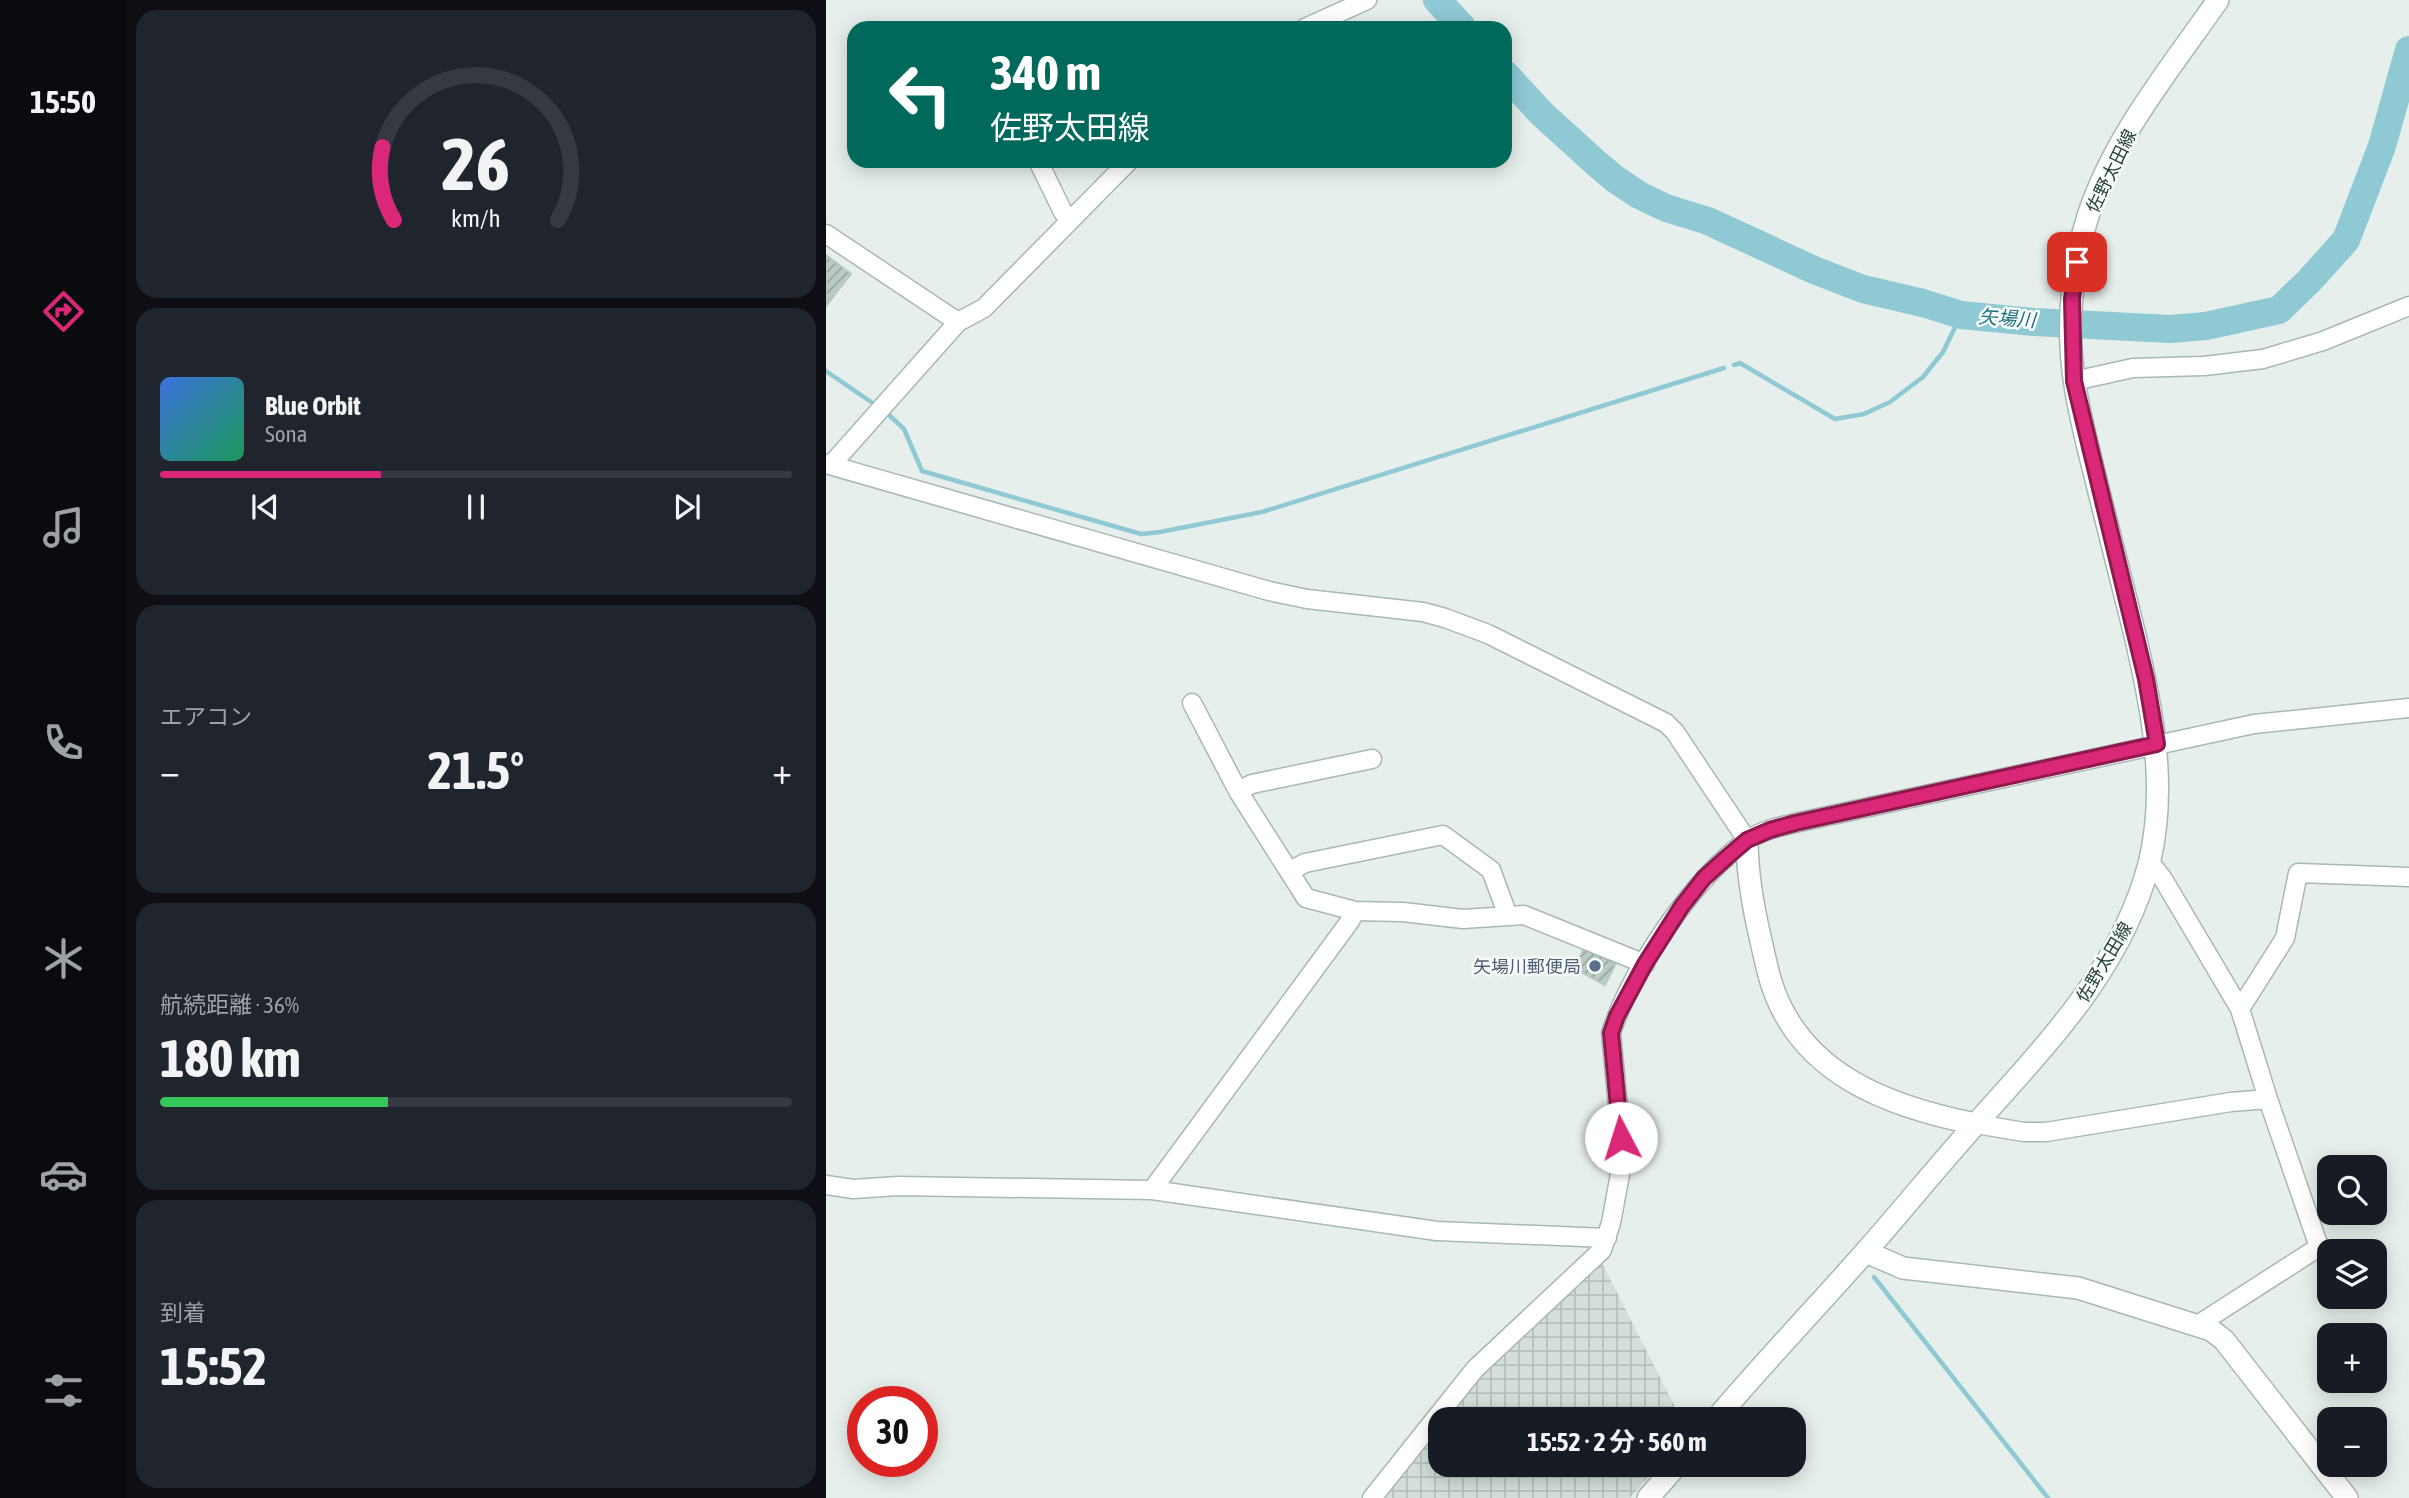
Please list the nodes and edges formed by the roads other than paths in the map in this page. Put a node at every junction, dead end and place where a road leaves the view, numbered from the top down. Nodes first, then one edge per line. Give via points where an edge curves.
1 (1324, 0) edge
2 (1367, 0) edge
3 (2218, 0) edge
4 (1341, 11) junction
5 (1320, 21) edge
6 (1041, 168) edge
7 (1122, 168) edge
8 (1069, 220) junction
9 (826, 234) edge
10 (2409, 306) edge
11 (958, 322) junction
12 (2074, 381) junction
13 (828, 465) edge
14 (1192, 703) dead end
15 (2409, 708) edge
16 (2157, 744) junction
17 (1372, 759) dead end
18 (1238, 791) junction
19 (1747, 840) junction
20 (2149, 861) junction
21 (1290, 871) junction
22 (2409, 877) edge
23 (1355, 911) junction
24 (1508, 916) junction
25 (1645, 964) junction
26 (2240, 1009) junction
27 (2269, 1099) junction
28 (1976, 1124) junction
29 (826, 1185) edge
30 (1152, 1190) junction
31 (1606, 1238) junction
32 (1866, 1252) junction
33 (2196, 1326) junction
34 (1726, 1407) edge
35 (1666, 1477) edge
36 (1372, 1498) edge
37 (1648, 1498) edge
38 (2347, 1498) edge

1 - 4 street
2 - 4 street
3 - 12 main road, 佐野太田線 via 2146,103 2105,174 2088,216 2072,304
4 - 5 street
6 - 8 street
7 - 8 street
8 - 11 street via 984,308
9 - 11 street
10 - 12 street via 2323,341 2263,359 2133,368
11 - 13 street
12 - 16 main road, 佐野太田線 via 2146,679
13 - 19 street via 1269,591 1423,612 1488,634 1665,723
14 - 18 street
15 - 16 street via 2254,724
16 - 19 street via 1795,823
16 - 20 main road, 佐野太田線 via 2155,828
17 - 18 street via 1252,784
18 - 21 street
19 - 25 street via 1704,878
19 - 28 main road via 1751,898 1772,984 1799,1035 1836,1072 1867,1091 1944,1118
20 - 26 street
20 - 28 main road, 佐野太田線 via 2121,939 2093,986
21 - 23 street via 1306,898
21 - 24 street via 1306,863 1443,835 1491,870
22 - 26 street via 2298,873 2285,938
23 - 24 street via 1462,919
23 - 30 street
24 - 25 street via 1524,915
25 - 31 street via 1611,1033 1623,1158
26 - 27 street
27 - 28 street via 2046,1132
27 - 33 street via 2319,1247
28 - 32 main road, 佐野太田線
29 - 30 street
30 - 31 street via 1437,1231
31 - 36 street via 1602,1250 1475,1369
32 - 33 main road via 1903,1268 2078,1288
32 - 34 main road, 佐野太田線
33 - 38 main road via 2224,1340
35 - 37 main road

